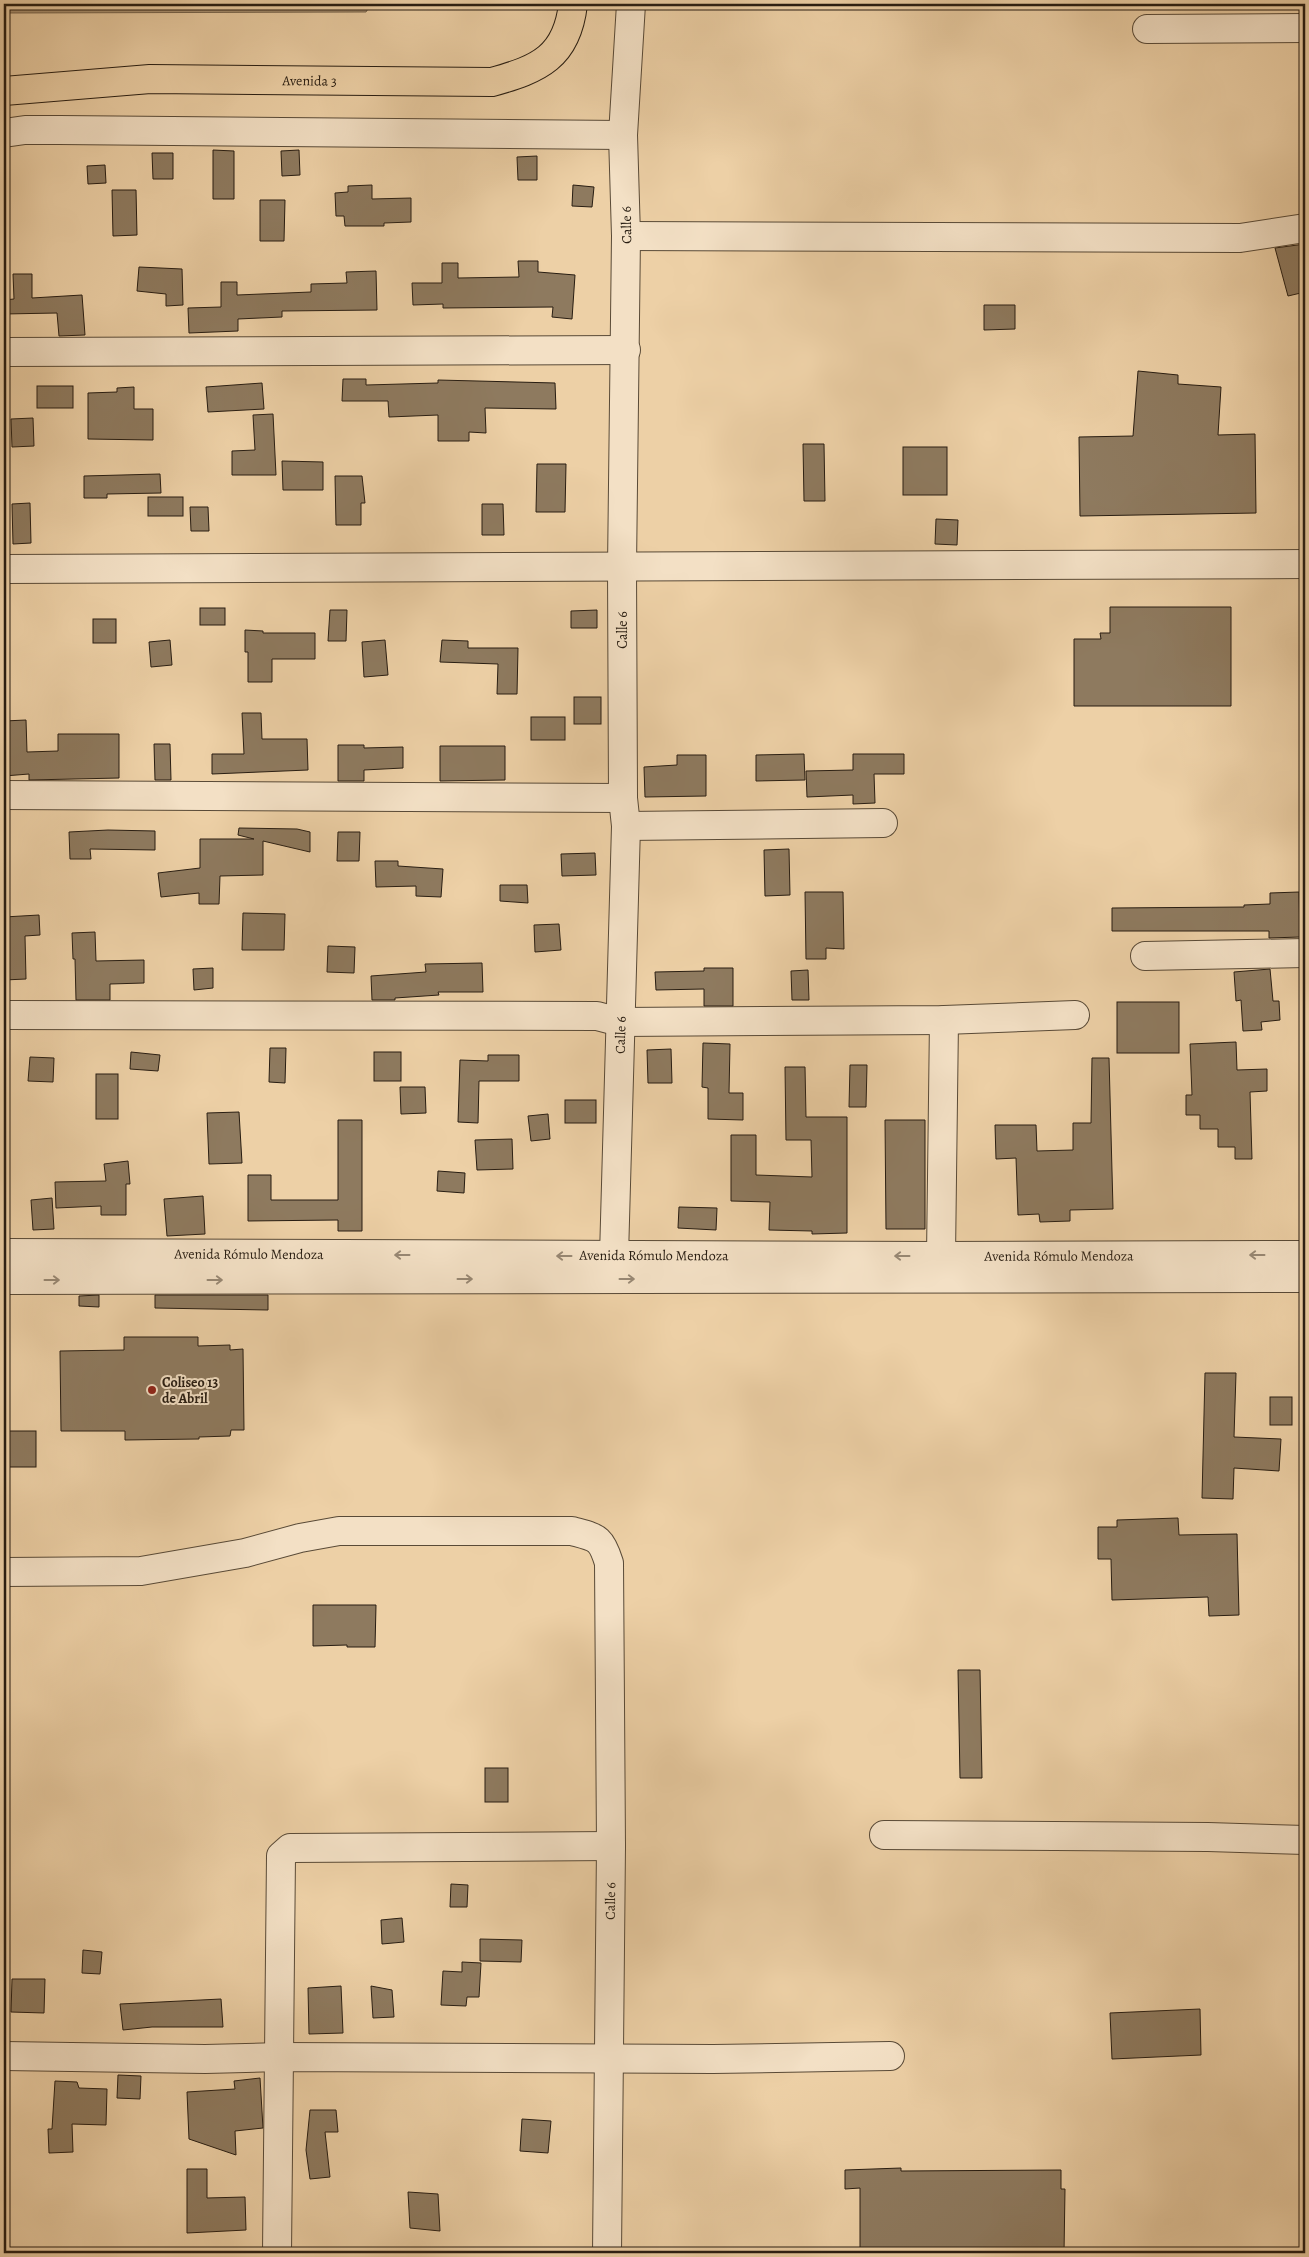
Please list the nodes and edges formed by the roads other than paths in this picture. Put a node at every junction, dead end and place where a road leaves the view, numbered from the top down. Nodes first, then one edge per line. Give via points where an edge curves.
1 (573, 4) edge
2 (631, 4) edge
3 (1305, 28) edge
4 (1147, 29) dead end
5 (4, 91) edge
6 (4, 133) edge
7 (623, 136) junction
8 (1305, 228) edge
9 (626, 236) junction
10 (626, 350) junction
11 (4, 352) edge
12 (1305, 564) edge
13 (622, 568) junction
14 (4, 569) edge
15 (4, 795) edge
16 (623, 798) junction
17 (883, 823) dead end
18 (626, 826) junction
19 (1305, 953) edge
20 (1146, 956) dead end
21 (4, 1015) edge
22 (1075, 1015) dead end
23 (944, 1020) junction
24 (620, 1022) junction
25 (4, 1253) edge
26 (1305, 1255) edge
27 (614, 1256) junction
28 (942, 1268) junction
29 (1305, 1278) edge
30 (4, 1280) edge
31 (4, 1572) edge
32 (884, 1834) dead end
33 (1305, 1840) edge
34 (611, 1846) junction
35 (4, 2056) edge
36 (890, 2056) dead end
37 (280, 2057) junction
38 (609, 2058) junction
39 (277, 2253) edge
40 (608, 2253) edge

1 - 5 main road, Avenida 3 via 568,30 547,61 523,73 492,82 150,79
2 - 7 street, Calle 6
3 - 4 street
6 - 7 street via 59,130
7 - 9 street, Calle 6
8 - 9 street via 1240,238
9 - 10 street, Calle 6
10 - 11 street
10 - 13 street, Calle 6
12 - 13 street
13 - 14 street
13 - 16 street, Calle 6
15 - 16 street
16 - 18 street, Calle 6
17 - 18 street
18 - 24 street, Calle 6
19 - 20 street
21 - 24 street via 587,1016
22 - 23 street
23 - 24 street
23 - 28 street
24 - 27 street, Calle 6
27 -> 25 street, Avenida Rómulo Mendoza
26 -> 28 street, Avenida Rómulo Mendoza
28 -> 27 street, Avenida Rómulo Mendoza
28 - 29 street, Avenida Rómulo Mendoza
30 -> 28 street, Avenida Rómulo Mendoza
31 - 34 street, Calle 6 via 141,1571 236,1555 339,1531 572,1531 596,1537 609,1563
32 - 33 street
34 - 37 street via 290,1848 281,1856
34 - 38 street, Calle 6
35 - 37 street
36 - 38 street
37 - 38 street
37 - 39 street
38 - 40 street, Calle 6

